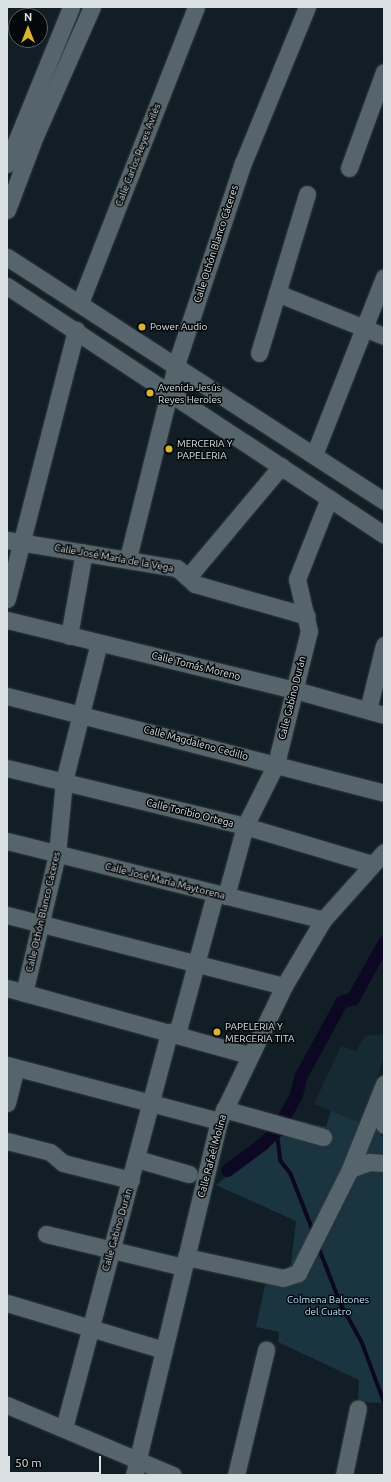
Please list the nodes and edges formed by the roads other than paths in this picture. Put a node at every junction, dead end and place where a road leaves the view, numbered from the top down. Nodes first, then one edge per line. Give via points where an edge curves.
1 (71, 7) edge
2 (92, 7) edge
3 (196, 7) edge
4 (307, 7) edge
5 (384, 72) edge
6 (7, 164) edge
7 (349, 168) dead end
8 (307, 194) dead end
9 (7, 210) edge
10 (7, 257) edge
11 (384, 278) edge
12 (7, 286) edge
13 (277, 293) junction
14 (80, 303) junction
15 (364, 328) junction
16 (76, 330) junction
17 (384, 336) edge
18 (259, 353) dead end
19 (176, 366) junction
20 (170, 392) junction
21 (314, 455) junction
22 (281, 466) junction
23 (329, 498) junction
24 (384, 501) edge
25 (384, 535) edge
26 (15, 541) edge
27 (84, 552) junction
28 (128, 558) junction
29 (188, 577) junction
30 (7, 599) edge
31 (307, 616) junction
32 (7, 620) edge
33 (69, 636) junction
34 (99, 643) junction
35 (384, 645) edge
36 (295, 690) junction
37 (7, 696) edge
38 (376, 712) edge
39 (82, 713) junction
40 (276, 764) junction
41 (7, 768) edge
42 (64, 781) junction
43 (384, 793) edge
44 (245, 826) junction
45 (7, 841) edge
46 (384, 852) edge
47 (57, 854) junction
48 (372, 864) junction
49 (221, 895) junction
50 (7, 915) edge
51 (323, 920) junction
52 (41, 923) junction
53 (196, 962) junction
54 (284, 986) junction
55 (7, 988) edge
56 (24, 993) junction
57 (173, 1033) junction
58 (249, 1055) junction
59 (12, 1067) edge
60 (383, 1088) edge
61 (152, 1102) junction
62 (7, 1103) edge
63 (375, 1107) junction
64 (222, 1115) junction
65 (384, 1125) edge
66 (323, 1137) dead end
67 (7, 1141) edge
68 (137, 1159) junction
69 (384, 1163) edge
70 (350, 1169) junction
71 (189, 1174) dead end
72 (131, 1180) junction
73 (46, 1234) dead end
74 (110, 1250) junction
75 (185, 1262) junction
76 (7, 1303) edge
77 (90, 1328) junction
78 (164, 1350) junction
79 (266, 1350) dead end
80 (7, 1406) edge
81 (358, 1408) dead end
82 (64, 1428) junction
83 (136, 1467) edge
84 (173, 1475) edge
85 (236, 1475) edge
86 (344, 1475) edge

1 - 6 street
2 - 9 street via 35,136
3 - 14 street, Calle Carlos Reyes Avilés
4 - 19 street, Calle Othón Blanco Cáceres via 243,163
5 - 7 street
8 - 13 street
10 - 14 street
11 - 15 street
12 - 16 street
13 - 15 street
13 - 18 street
14 - 19 street
15 - 17 street
15 - 21 street
16 - 20 street
16 - 26 street
19 - 20 street, Calle Othón Blanco Cáceres
19 - 21 street
20 - 22 street
20 - 28 street, Calle Othón Blanco Cáceres
21 - 24 street
22 - 23 street
22 - 29 street
23 - 25 street
23 - 31 street, Calle Gabino Durán via 297,579
26 - 27 street, Calle José María de la Vega
26 - 30 street
27 - 28 street, Calle José María de la Vega
27 - 33 street
28 - 29 street, Calle José María de la Vega via 177,568
29 - 31 street, Calle José María de la Vega via 204,588
31 - 36 street, Calle Gabino Durán via 309,631
32 - 33 street, Calle Tomás Moreno
33 - 34 street, Calle Tomás Moreno
34 - 36 street, Calle Tomás Moreno
34 - 39 street, Calle Othón Blanco Cáceres
35 - 38 street
36 - 38 street, Calle Tomás Moreno
36 - 40 street, Calle Gabino Durán
37 - 39 street, Calle Magdaleno Cedillo
39 - 40 street, Calle Magdaleno Cedillo
39 - 42 street, Calle Othón Blanco Cáceres
40 - 43 street, Calle Magdaleno Cedillo
40 - 44 street, Calle Gabino Durán
41 - 42 street, Calle Toribio Ortega
42 - 44 street, Calle Toribio Ortega
42 - 47 street, Calle Othón Blanco Cáceres
44 - 48 street, Calle Toribio Ortega
44 - 49 street, Calle Gabino Durán
45 - 47 street, Calle José María Maytorena
46 - 48 street, Calle Rafaél Molina
47 - 49 street, Calle José María Maytorena
47 - 52 street, Calle Othón Blanco Cáceres
48 - 51 street, Calle Rafaél Molina
49 - 51 street, Calle José María Maytorena
49 - 53 street, Calle Gabino Durán
50 - 52 street
51 - 54 street, Calle Rafaél Molina
52 - 53 street
52 - 56 street, Calle Othón Blanco Cáceres
53 - 54 street
53 - 57 street, Calle Gabino Durán
54 - 58 street, Calle Rafaél Molina
55 - 56 street
56 - 57 street
57 - 58 street
57 - 61 street, Calle Gabino Durán
58 - 64 street, Calle Rafaél Molina
59 - 61 street
59 - 62 street
60 - 63 street
61 - 64 street
61 - 68 street, Calle Gabino Durán
63 - 65 street
63 - 70 street
64 - 66 street via 264,1120
64 - 75 street, Calle Rafaél Molina
67 - 72 street via 50,1152 63,1163
68 - 71 street
68 - 72 street, Calle Gabino Durán
69 - 70 street via 369,1162
70 - 75 street via 298,1273 283,1278
72 - 74 street, Calle Gabino Durán
73 - 74 street
74 - 75 street
74 - 77 street, Calle Gabino Durán
75 - 78 street, Calle Rafaél Molina
76 - 77 street
77 - 78 street
77 - 82 street, Calle Gabino Durán
78 - 83 street, Calle Rafaél Molina
79 - 85 street
80 - 82 street
81 - 86 street
82 - 83 street
83 - 84 street

